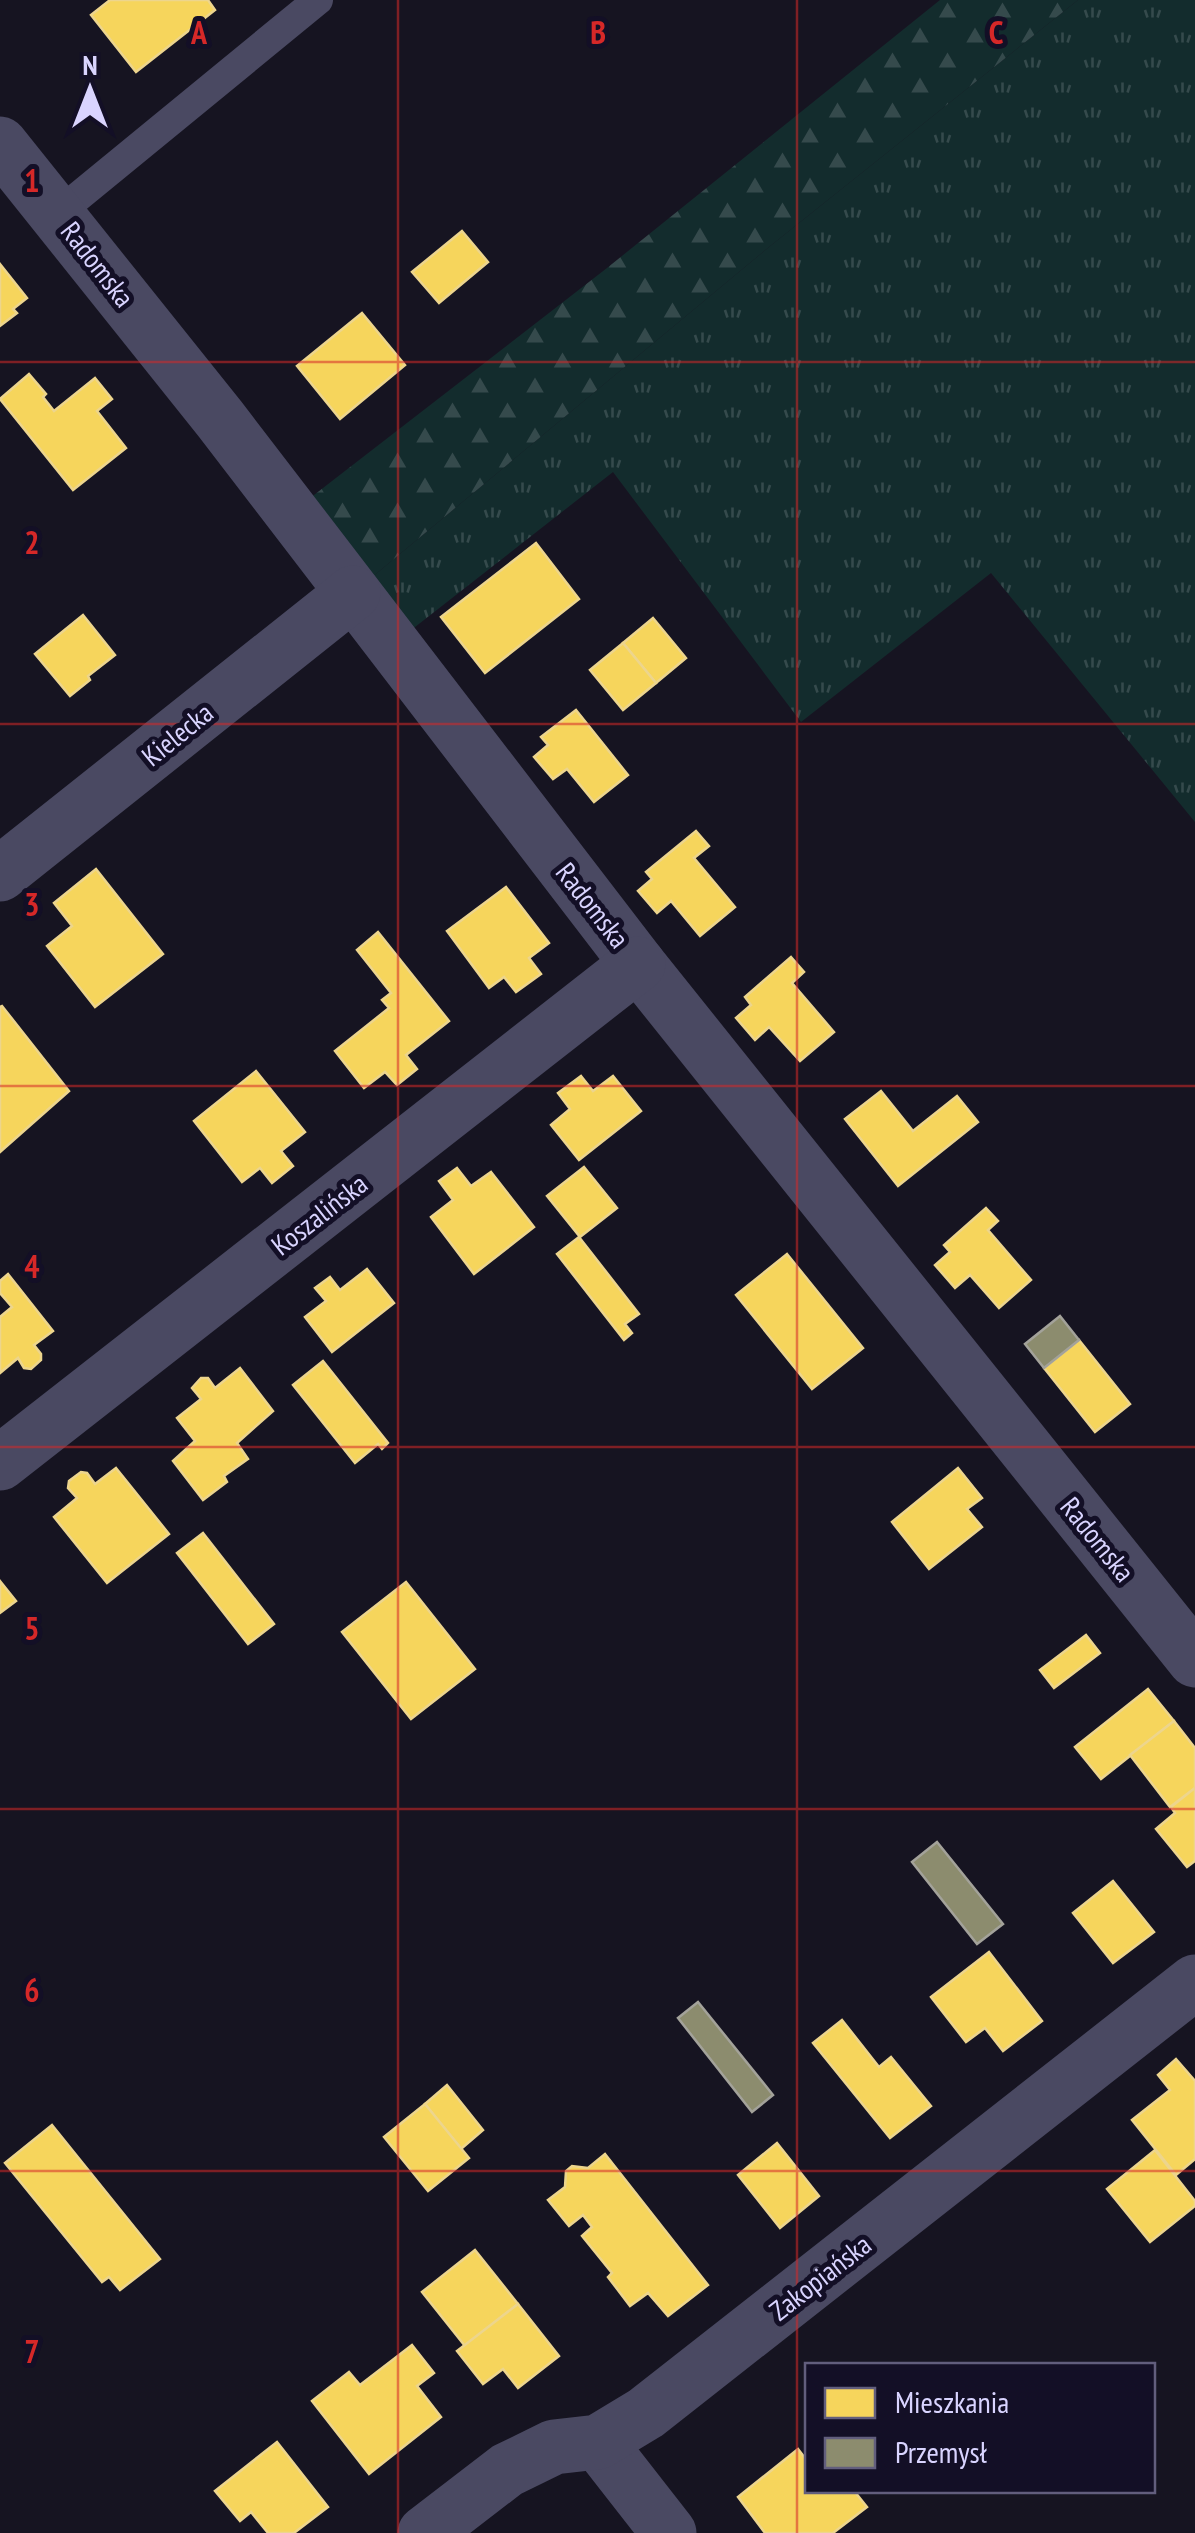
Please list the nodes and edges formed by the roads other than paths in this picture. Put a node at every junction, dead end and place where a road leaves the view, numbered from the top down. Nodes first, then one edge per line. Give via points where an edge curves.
1 (318, 0) edge
2 (0, 144) edge
3 (57, 214) junction
4 (354, 593) junction
5 (0, 874) edge
6 (638, 964) junction
7 (0, 1464) edge
8 (1195, 1660) edge
9 (1195, 1982) edge
10 (598, 2442) junction
11 (425, 2533) edge
12 (669, 2533) edge

1 - 3 lane
2 - 3 street, Radomska
3 - 4 street, Radomska
4 - 5 street, Kielecka
4 - 6 street, Radomska
6 - 7 street, Koszalińska
6 - 8 street, Radomska
9 - 10 street, Zakopiańska via 646,2414
10 - 11 street, Zakopiańska via 554,2447 507,2470
10 - 12 street

